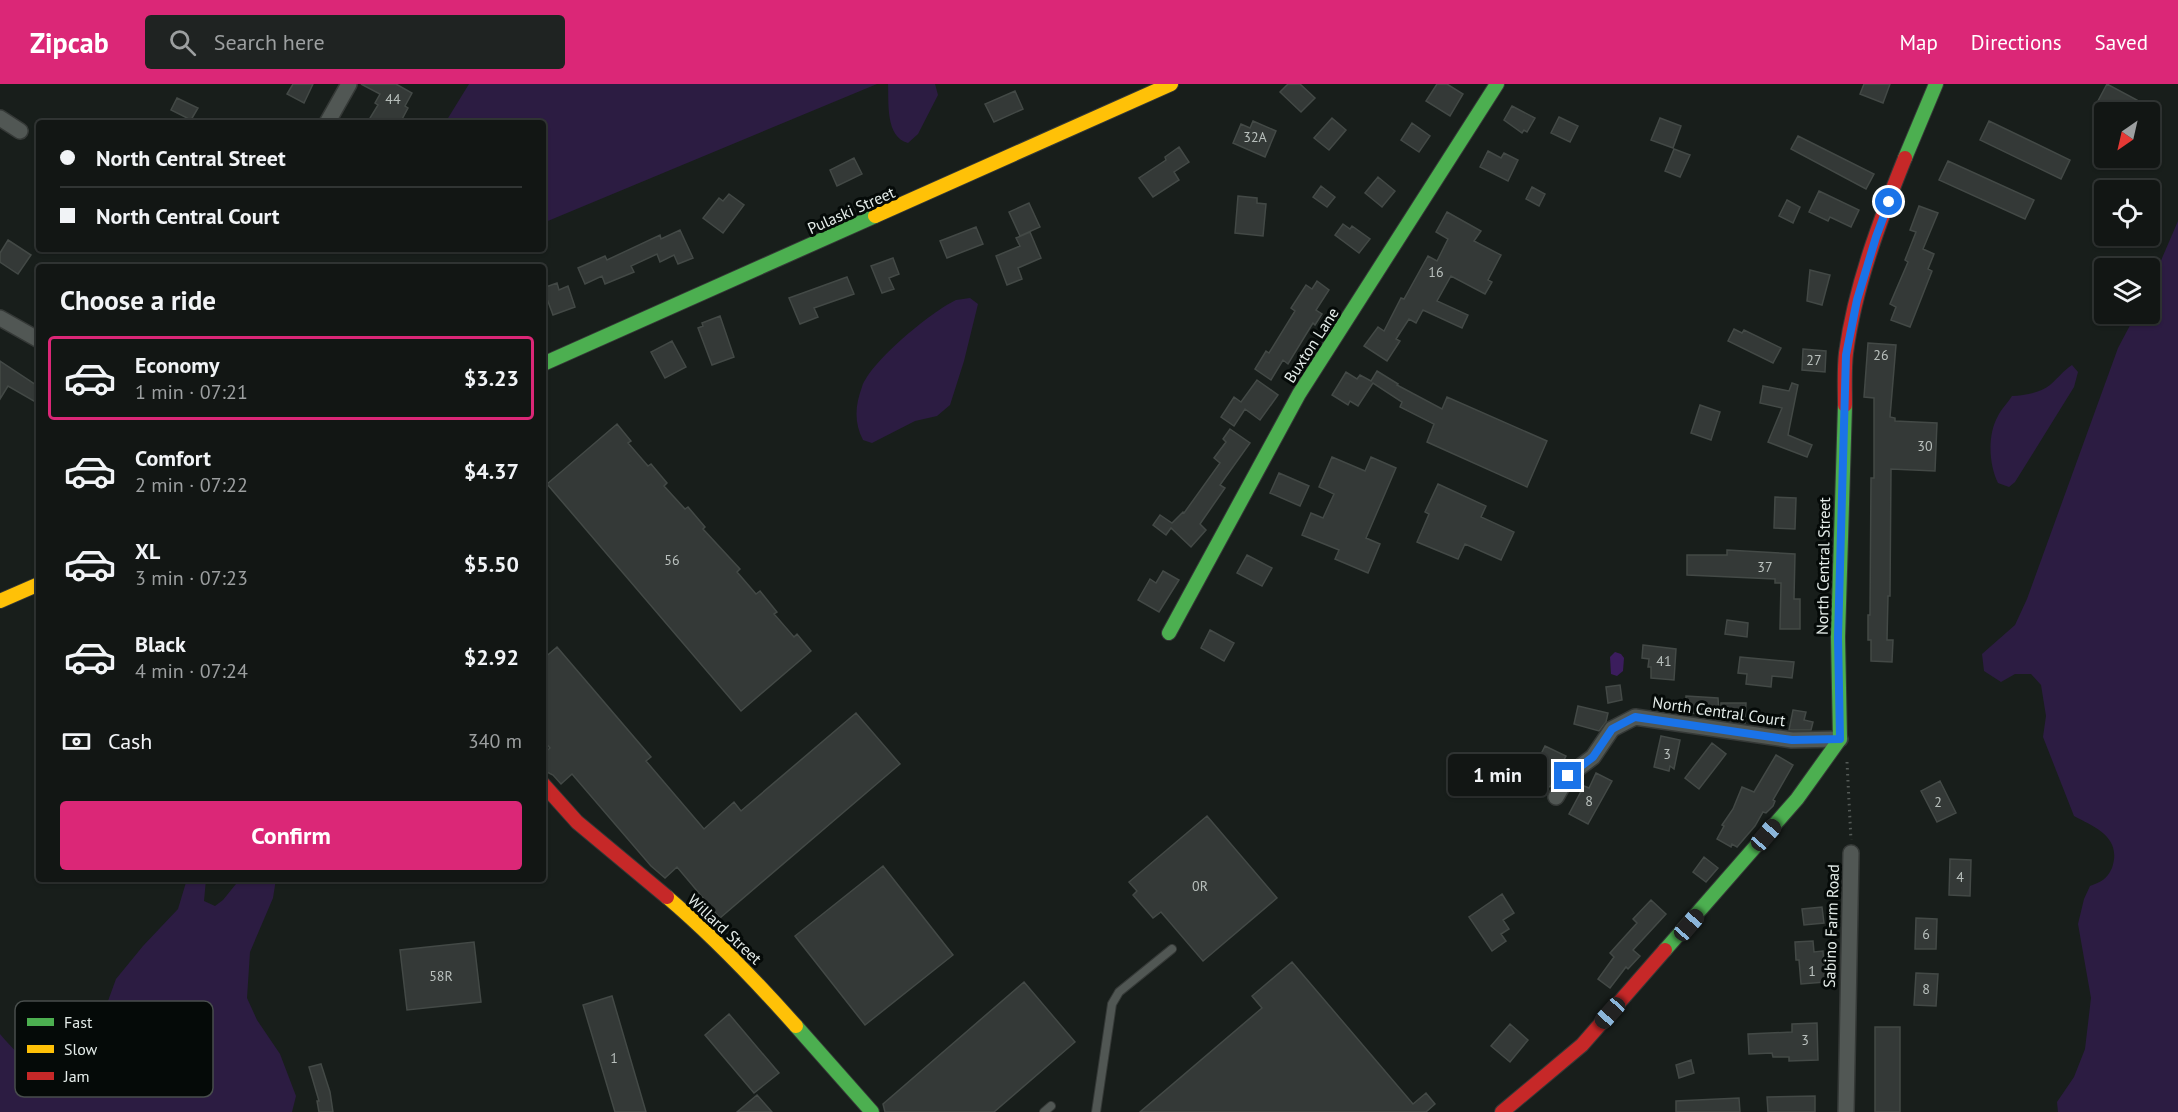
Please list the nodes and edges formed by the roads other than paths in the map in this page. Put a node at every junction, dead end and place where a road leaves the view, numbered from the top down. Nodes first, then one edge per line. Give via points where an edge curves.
1 (349, 84) edge
2 (1171, 84) edge
3 (1497, 84) edge
4 (1936, 84) edge
5 (0, 118) edge
6 (329, 120) edge
7 (20, 131) dead end
8 (0, 318) edge
9 (36, 338) edge
10 (546, 363) edge
11 (36, 585) edge
12 (0, 602) edge
13 (1169, 633) dead end
14 (1840, 739) junction
15 (546, 787) edge
16 (1556, 797) dead end
17 (1851, 853) road end
18 (1172, 949) dead end
19 (1051, 1106) dead end
20 (872, 1112) edge
21 (1044, 1112) edge
22 (1096, 1112) edge
23 (1502, 1112) edge
24 (1846, 1112) edge

1 - 6 street
2 - 10 street, Pulaski Street
3 - 13 street, Buxton Lane via 1299,394
4 - 14 street, North Central Street via 1876,237 1851,323 1843,422
5 - 7 street
8 - 9 street
11 - 12 street
14 - 16 street, North Central Court via 1792,740 1635,717 1612,729 1593,757 1568,776
14 - 23 street via 1797,799 1582,1045
15 - 20 street, Willard Street via 577,822 708,932
17 - 24 street, Sabino Farm Road
18 - 22 lane via 1119,992 1112,1004
19 - 21 lane

